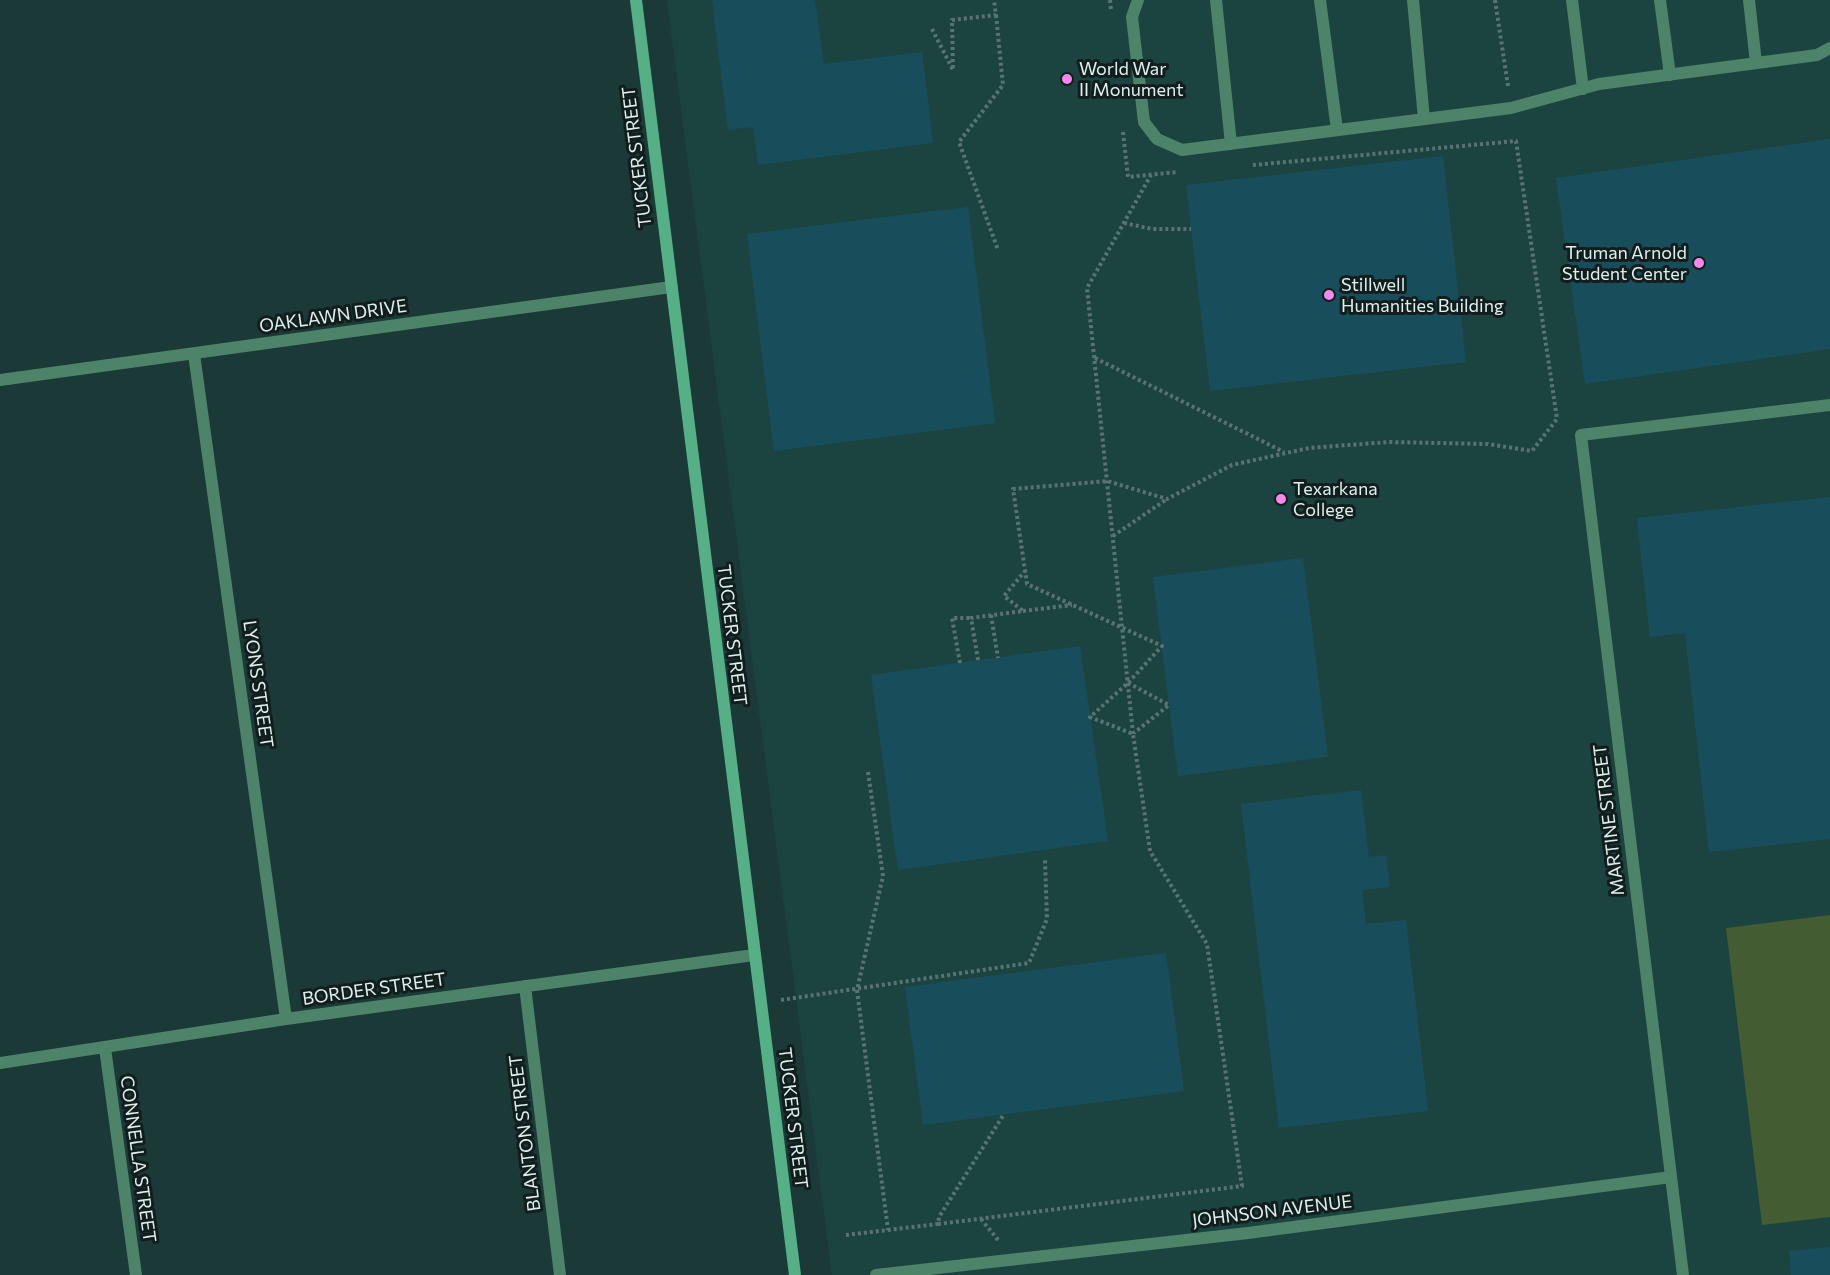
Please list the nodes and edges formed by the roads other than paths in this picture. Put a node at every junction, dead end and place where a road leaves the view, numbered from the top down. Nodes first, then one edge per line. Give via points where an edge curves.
1 (636, 0) edge
2 (1138, 0) edge
3 (1216, 0) edge
4 (1320, 0) edge
5 (1413, 0) edge
6 (1572, 0) edge
7 (1660, 0) edge
8 (1749, 0) edge
9 (1830, 48) edge
10 (1756, 63) junction
11 (1670, 75) junction
12 (1583, 89) junction
13 (1425, 120) junction
14 (1337, 130) junction
15 (1231, 144) junction
16 (671, 287) junction
17 (194, 354) junction
18 (0, 380) edge
19 (1830, 405) edge
20 (754, 955) junction
21 (525, 986) junction
22 (286, 1019) junction
23 (105, 1048) junction
24 (0, 1063) edge
25 (1671, 1177) junction
26 (136, 1275) edge
27 (560, 1275) edge
28 (795, 1275) edge
29 (876, 1275) edge
30 (1683, 1275) edge

1 - 16 street, TUCKER STREET
2 - 15 street via 1132,17 1144,122 1157,139 1182,150
3 - 15 street
4 - 14 street
5 - 13 street
6 - 12 street
7 - 11 street
8 - 10 street
9 - 10 street via 1817,55
10 - 11 street
11 - 12 street
12 - 13 street via 1511,108
13 - 14 street
14 - 15 street
16 - 17 street, OAKLAWN DRIVE
16 - 20 street, TUCKER STREET
17 - 18 street, OAKLAWN DRIVE
17 - 22 street, LYONS STREET
19 - 25 street, MARTINE STREET via 1581,435
20 - 21 street, BORDER STREET
20 - 28 street, TUCKER STREET
21 - 22 street, BORDER STREET
21 - 27 street, BLANTON STREET
22 - 23 street, BORDER STREET
23 - 24 street, BORDER STREET
23 - 26 street, CONNELLA STREET
25 - 29 street, JOHNSON AVENUE via 1248,1233
25 - 30 street, MARTINE STREET

